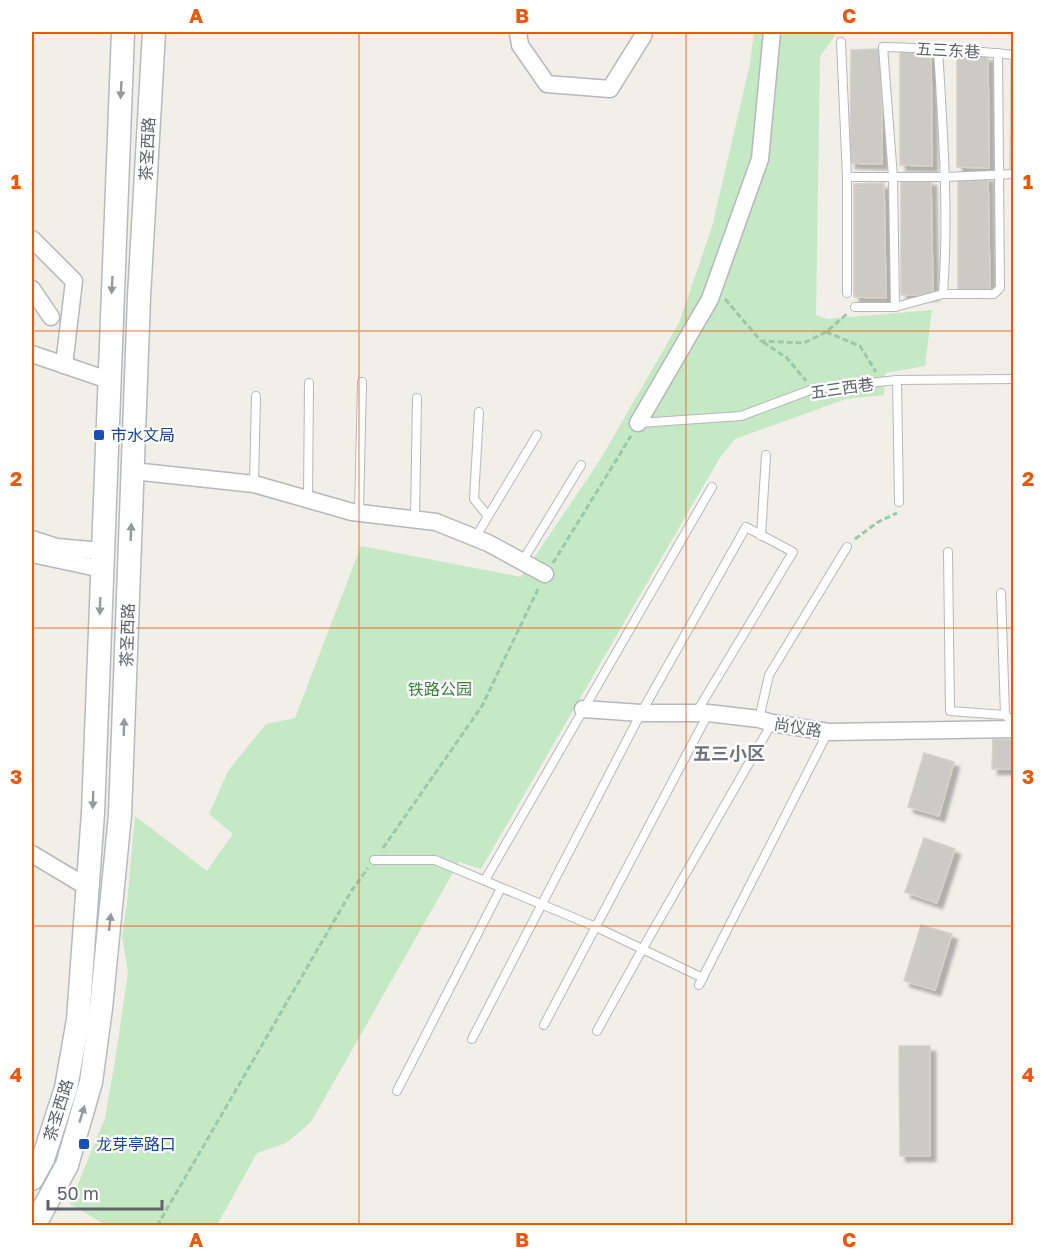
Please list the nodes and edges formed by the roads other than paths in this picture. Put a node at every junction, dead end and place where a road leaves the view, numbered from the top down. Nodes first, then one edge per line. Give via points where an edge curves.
1 (123, 32) edge
2 (154, 32) edge
3 (518, 32) edge
4 (644, 32) edge
5 (772, 32) edge
6 (841, 42) dead end
7 (938, 49) junction
8 (999, 53) junction
9 (1014, 55) edge
10 (1014, 174) edge
11 (1000, 175) junction
12 (847, 177) junction
13 (893, 177) junction
14 (945, 177) junction
15 (33, 244) edge
16 (32, 289) edge
17 (847, 293) dead end
18 (943, 294) junction
19 (855, 307) road end
20 (895, 307) junction
21 (51, 317) dead end
22 (32, 354) edge
23 (64, 365) junction
24 (1014, 379) edge
25 (108, 380) junction
26 (897, 380) junction
27 (362, 382) dead end
28 (309, 383) dead end
29 (256, 396) dead end
30 (417, 398) dead end
31 (478, 412) dead end
32 (638, 423) joint
33 (537, 435) dead end
34 (766, 455) dead end
35 (581, 465) dead end
36 (133, 471) junction
37 (254, 484) junction
38 (712, 487) dead end
39 (308, 500) junction
40 (899, 502) road end
41 (359, 513) junction
42 (488, 516) junction
43 (415, 519) junction
44 (761, 536) junction
45 (475, 538) junction
46 (32, 539) edge
47 (847, 547) road end
48 (948, 552) dead end
49 (32, 554) edge
50 (102, 560) junction
51 (522, 561) junction
52 (545, 574) road end
53 (1001, 593) dead end
54 (583, 710) junction
55 (641, 713) junction
56 (702, 713) junction
57 (766, 721) junction
58 (1010, 722) edge
59 (1014, 723) edge
60 (828, 732) junction
61 (32, 854) edge
62 (374, 860) road end
63 (485, 880) junction
64 (87, 887) junction
65 (501, 888) junction
66 (542, 904) junction
67 (596, 927) junction
68 (643, 948) junction
69 (544, 1025) dead end
70 (597, 1031) dead end
71 (472, 1039) dead end
72 (397, 1091) dead end
73 (32, 1179) edge
74 (34, 1226) edge

1 -> 25 main road, 茶圣西路
2 - 36 main road, 茶圣西路
3 - 4 street via 520,45 547,84 610,89
5 - 32 street via 760,159 710,299
6 - 12 lane
7 - 8 lane, 五三东巷
7 - 13 lane, 五三东巷 via 883,47
7 - 14 lane
8 - 9 lane, 五三东巷
8 - 11 lane
10 - 11 lane
11 - 14 lane
11 - 18 lane via 1000,288 994,294
12 - 13 lane
12 - 17 lane
13 - 14 lane
13 - 20 lane
14 - 18 lane
15 - 23 street via 74,281
16 - 21 street
18 - 20 lane
19 - 20 lane
22 - 23 street
23 - 25 street
24 - 26 lane, 五三西巷
25 - 50 main road, 茶圣西路
26 - 32 lane, 五三西巷 via 813,389 741,416
26 - 40 lane
27 - 41 lane
28 - 39 lane
29 - 37 lane
30 - 43 lane
31 - 42 lane via 474,499
33 - 42 lane
34 - 44 lane
35 - 51 lane
36 - 37 street
74 -> 36 main road, 茶圣西路 via 67,1165 92,1082 120,815
37 - 39 street
38 - 54 lane
39 - 41 street
41 - 43 street
42 - 45 lane
43 - 45 street via 436,522
44 - 55 lane via 746,527
44 - 56 lane via 793,552
45 - 51 street
46 - 50 street
47 - 57 lane via 770,675
48 - 58 lane via 950,711
49 - 50 street
50 -> 64 main road, 茶圣西路
51 - 52 street
53 - 58 lane
54 - 55 street, 尚仪路
54 - 63 lane
55 - 56 street, 尚仪路
55 - 66 lane
56 - 57 street, 尚仪路
56 - 67 lane
57 - 60 street, 尚仪路
57 - 68 lane
58 - 59 lane
58 - 60 street, 尚仪路
60 - 68 lane via 701,982
61 - 64 street
62 - 63 lane via 435,860
63 - 65 lane
64 - 73 main road, 茶圣西路 via 78,1020 66,1088 43,1159
65 - 66 lane
65 - 72 lane
66 - 67 lane
66 - 71 lane
67 - 68 lane
67 - 69 lane
68 - 70 lane

